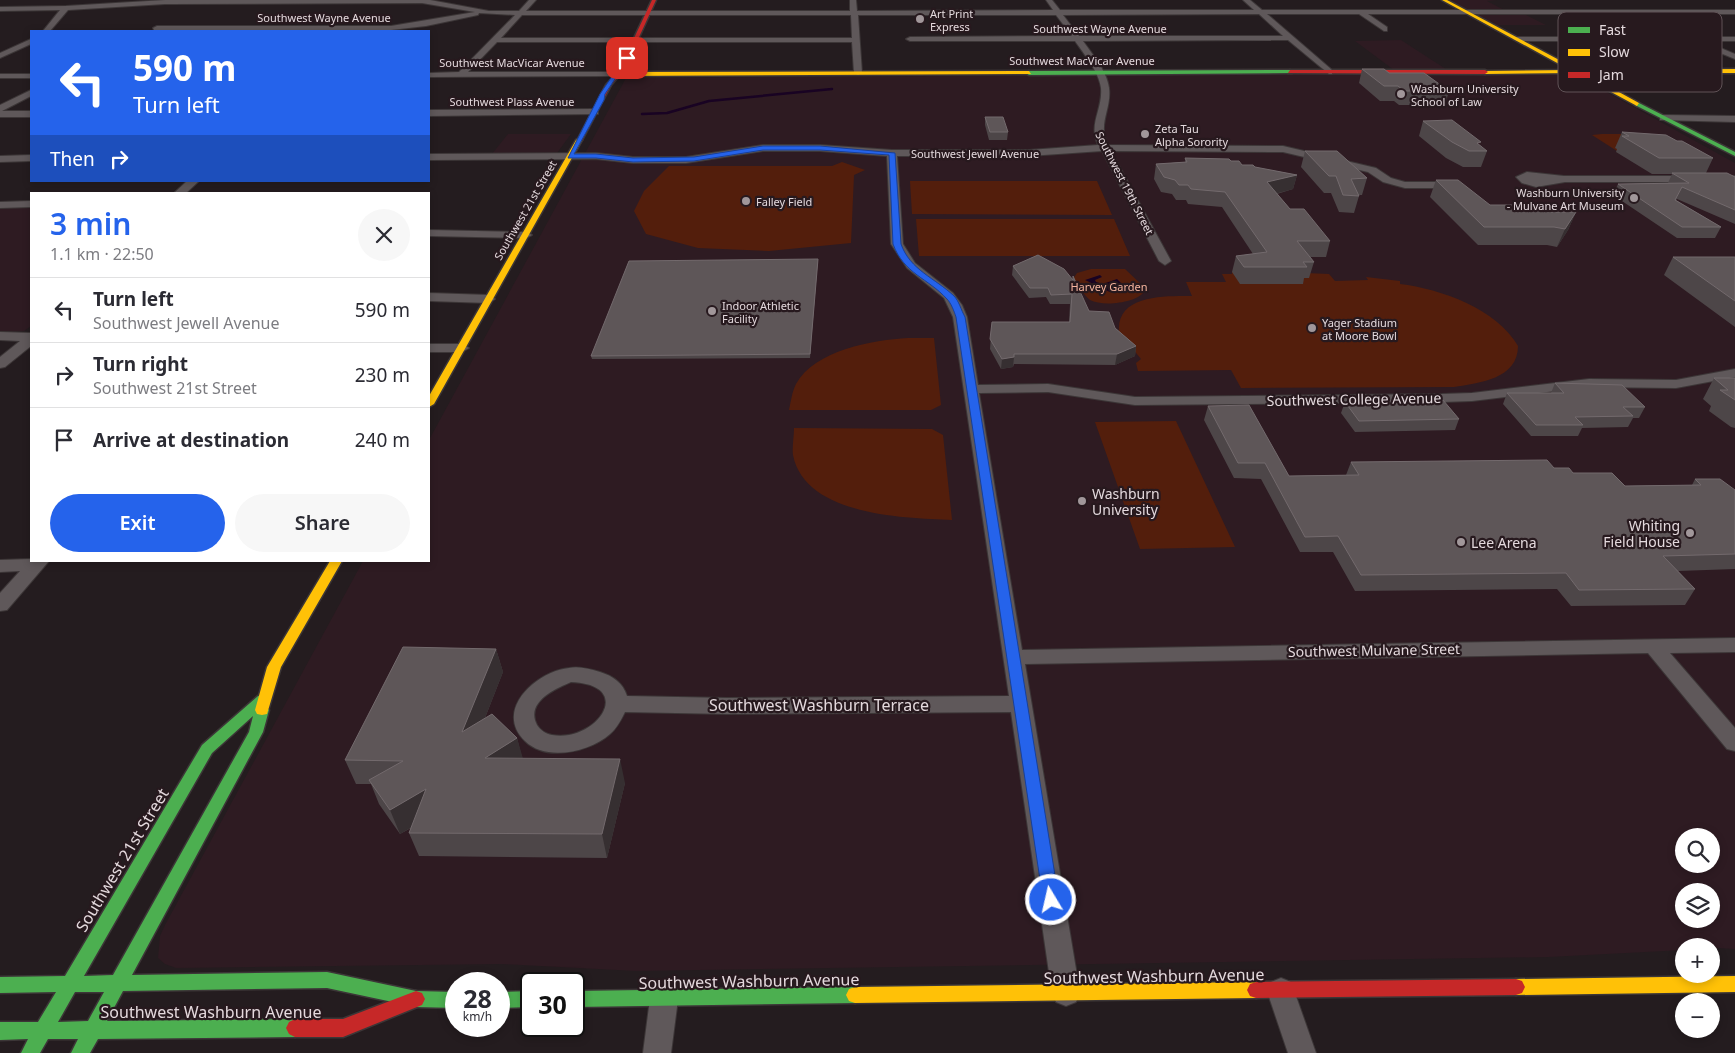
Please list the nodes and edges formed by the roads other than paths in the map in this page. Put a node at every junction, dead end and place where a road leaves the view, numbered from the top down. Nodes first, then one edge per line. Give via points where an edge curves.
1 (533, 0) edge
2 (654, 0) edge
3 (853, 0) edge
4 (1049, 0) edge
5 (1246, 0) edge
6 (1444, 0) edge
7 (211, 1) edge
8 (318, 1) edge
9 (425, 1) edge
10 (1345, 2) dead end
11 (1605, 3) dead end
12 (66, 8) junction
13 (0, 9) edge
14 (192, 11) dead end
15 (1058, 12) junction
16 (1262, 12) junction
17 (1466, 12) junction
18 (1626, 12) junction
19 (1735, 12) edge
20 (489, 13) junction
21 (521, 13) junction
22 (648, 13) junction
23 (855, 13) junction
24 (1361, 13) junction
25 (174, 20) dead end
26 (1384, 29) dead end
27 (47, 30) edge
28 (154, 30) edge
29 (272, 30) edge
30 (388, 30) edge
31 (1290, 38) junction
32 (1076, 39) junction
33 (1517, 39) junction
34 (1558, 39) edge
35 (1722, 39) edge
36 (1735, 39) edge
37 (495, 40) junction
38 (634, 40) junction
39 (856, 40) junction
40 (910, 40) dead end
41 (30, 41) edge
42 (1722, 52) edge
43 (0, 56) edge
44 (1735, 57) edge
45 (1558, 61) edge
46 (1558, 71) edge
47 (1722, 71) edge
48 (1735, 71) edge
49 (1330, 72) junction
50 (858, 73) junction
51 (1099, 73) junction
52 (616, 74) junction
53 (430, 75) edge
54 (461, 75) junction
55 (0, 76) edge
56 (30, 76) edge
57 (1616, 92) edge
58 (30, 94) edge
59 (0, 109) edge
60 (595, 112) junction
61 (430, 113) edge
62 (0, 114) edge
63 (30, 114) edge
64 (1663, 118) junction
65 (1735, 118) edge
66 (1105, 148) junction
67 (892, 153) junction
68 (1735, 154) edge
69 (570, 156) junction
70 (430, 157) edge
71 (30, 158) edge
72 (0, 159) edge
73 (1735, 161) edge
74 (1372, 170) junction
75 (1437, 176) dead end
76 (1735, 179) edge
77 (1564, 180) dead end
78 (193, 182) edge
79 (1457, 185) edge
80 (180, 192) edge
81 (30, 204) edge
82 (0, 205) edge
83 (430, 233) edge
84 (526, 235) junction
85 (1164, 261) dead end
86 (430, 298) edge
87 (489, 299) junction
88 (0, 336) edge
89 (30, 338) edge
90 (30, 339) edge
91 (430, 348) edge
92 (462, 348) junction
93 (0, 364) edge
94 (1735, 373) edge
95 (973, 389) junction
96 (430, 402) edge
97 (335, 562) edge
98 (38, 563) edge
99 (0, 566) edge
100 (0, 605) edge
101 (1735, 645) edge
102 (1654, 646) junction
103 (1013, 657) junction
104 (263, 700) junction
105 (618, 704) dead end
106 (1020, 704) junction
107 (1735, 743) edge
108 (119, 983) junction
109 (69, 984) junction
110 (1735, 984) edge
111 (0, 985) edge
112 (1281, 990) junction
113 (1066, 992) junction
114 (664, 998) junction
115 (416, 999) junction
116 (585, 999) edge
117 (445, 1000) edge
118 (94, 1029) junction
119 (42, 1030) junction
120 (0, 1031) edge
121 (30, 1053) edge
122 (80, 1053) edge
123 (656, 1053) edge
124 (1302, 1053) edge

1 - 21 street
2 - 22 main road, Southwest 21st Street
3 - 23 street
4 - 15 street, Southwest 19th Street
5 - 16 street
6 - 17 main road
7 - 8 street
7 - 12 street
7 - 14 street
8 - 9 street
9 - 20 street
10 - 24 street
11 - 18 street
12 - 13 street
12 - 27 street
15 - 16 street
15 - 23 street
15 - 32 street, Southwest 19th Street
16 - 24 street
16 - 31 street
17 - 18 street
17 - 24 street
17 - 33 main road
18 - 19 street
20 - 21 street
20 - 30 street, Southwest Wayne Avenue
21 - 22 street
21 - 37 street
22 - 23 street
22 - 38 main road, Southwest 21st Street
23 - 39 street
24 - 26 street
25 - 28 street
28 - 29 street, Southwest Wayne Avenue
29 - 30 street, Southwest Wayne Avenue
31 - 32 street, Southwest Wayne Avenue
31 - 49 street
32 - 40 street, Southwest Wayne Avenue
32 - 51 street, Southwest 19th Street
33 - 34 street
33 - 45 main road
35 - 36 street
37 - 38 street
37 - 54 street
38 - 39 street
38 - 52 main road, Southwest 21st Street
39 - 50 street
41 - 43 street
42 - 44 street
46 - 49 main road, Southwest MacVicar Avenue
47 - 48 main road, Southwest MacVicar Avenue
49 - 51 main road, Southwest MacVicar Avenue
50 - 51 main road, Southwest MacVicar Avenue
50 - 52 main road, Southwest MacVicar Avenue
51 - 66 street, Southwest 19th Street via 1105,91 1097,127
52 - 54 street, Southwest MacVicar Avenue
52 - 60 main road, Southwest 21st Street
53 - 54 street, Southwest MacVicar Avenue
55 - 56 street
57 - 64 main road
58 - 59 street
60 - 61 street, Southwest Plass Avenue
60 - 69 main road, Southwest 21st Street
62 - 63 street
64 - 65 street
64 - 68 main road
64 - 73 main road via 1667,124
66 - 67 street, Southwest Jewell Avenue via 1029,153
66 - 74 street, Southwest Jewell Avenue via 1274,148
66 - 85 street, Southwest 19th Street
67 - 69 street, Southwest Jewell Avenue via 763,148 694,159
67 - 95 street via 897,244 910,266 944,291 958,307
69 - 70 street, Southwest Jewell Avenue
69 - 84 main road, Southwest 21st Street
71 - 72 street
74 - 75 street via 1396,175
74 - 79 street, Southwest Jewell Avenue via 1387,180 1404,185
76 - 77 street
78 - 80 street
81 - 82 street
83 - 84 street
84 - 87 main road, Southwest 21st Street
86 - 87 street
87 - 92 main road, Southwest 21st Street
88 - 89 street
90 - 93 street
91 - 92 street
92 - 96 main road, Southwest 21st Street
94 - 95 street, Southwest College Avenue via 1676,384 1588,383 1456,398 1135,401 1056,389
95 - 103 street
97 - 104 main road, Southwest 21st Street via 274,667
98 - 99 street
98 - 100 street
101 - 102 street, Southwest Mulvane Street
102 - 103 street, Southwest Mulvane Street
102 - 107 street
103 - 106 street
104 - 108 main road, Southwest 21st Street via 256,732
104 - 109 main road, Southwest 21st Street via 208,749
105 - 106 street, Southwest Washburn Terrace
106 - 113 street
108 - 109 main road, Southwest Washburn Avenue
108 - 115 main road, Southwest Washburn Avenue via 327,980
108 - 118 main road, Southwest 21st Street
109 - 111 main road, Southwest Washburn Avenue
109 - 119 main road, Southwest 21st Street
110 - 112 main road, Southwest Washburn Avenue
112 - 113 main road, Southwest Washburn Avenue
112 - 124 street
113 - 114 main road, Southwest Washburn Avenue
114 - 116 main road, Southwest Washburn Avenue
114 - 123 street
115 - 117 main road, Southwest Washburn Avenue
115 - 118 main road, Southwest Washburn Avenue via 343,1028
118 - 119 main road, Southwest Washburn Avenue
118 - 122 main road, Southwest 21st Street
119 - 120 main road, Southwest Washburn Avenue
119 - 121 main road, Southwest 21st Street

